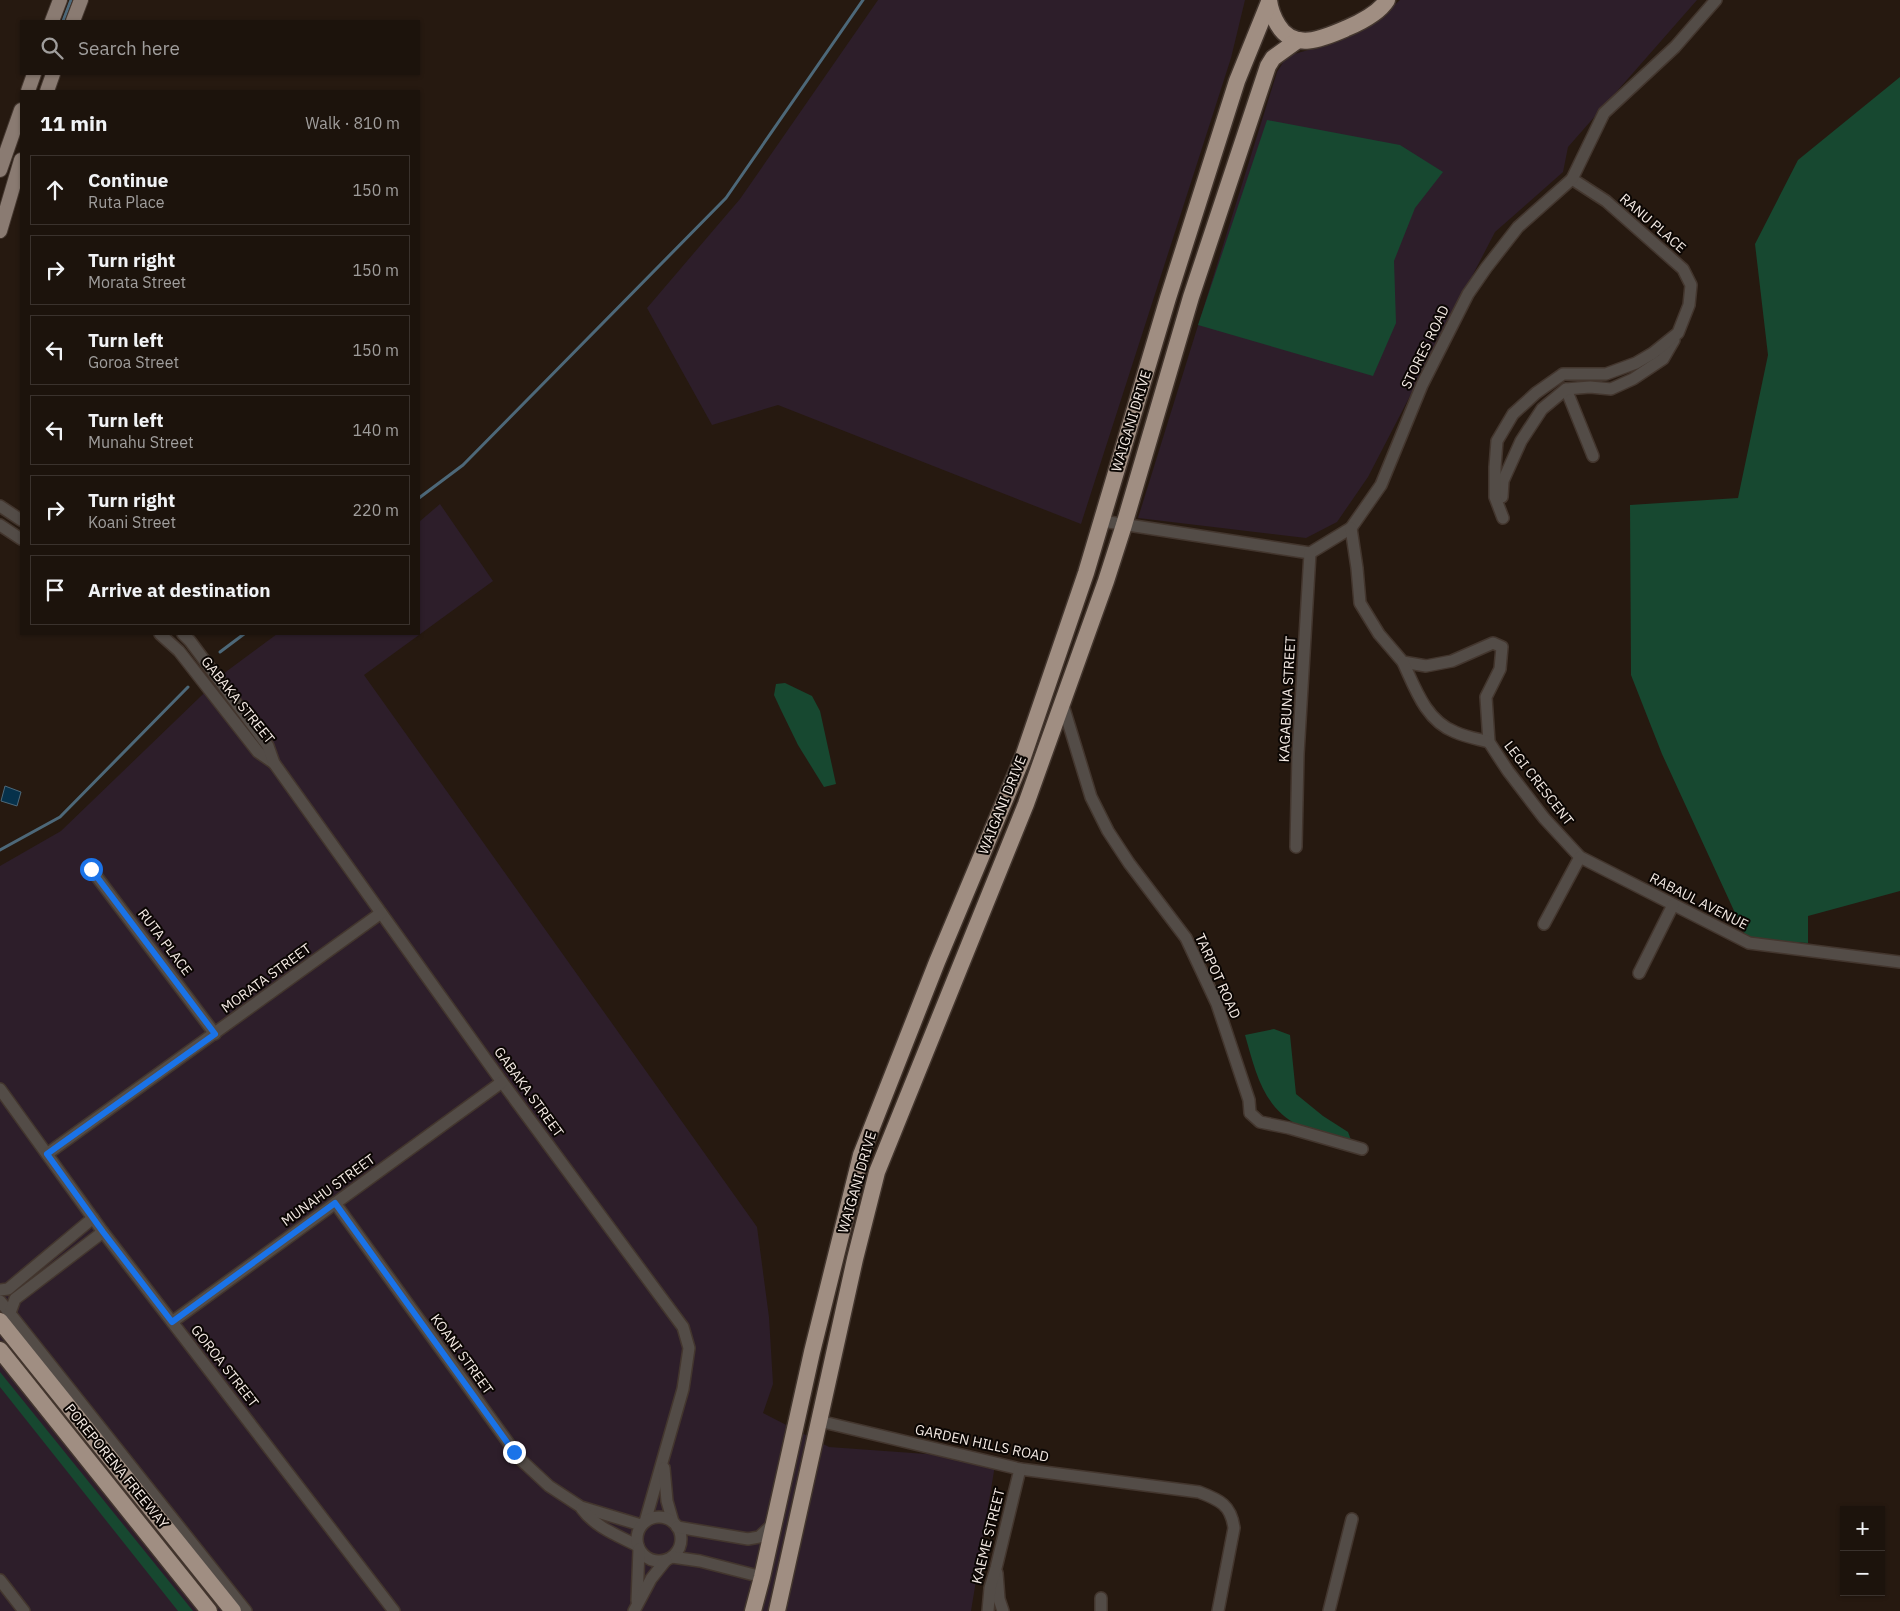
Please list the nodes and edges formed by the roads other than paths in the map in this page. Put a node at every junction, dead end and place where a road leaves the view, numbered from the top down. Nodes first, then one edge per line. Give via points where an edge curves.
1 (60, 0) edge
2 (81, 0) edge
3 (1716, 0) edge
4 (1269, 1) edge
5 (1387, 2) edge
6 (52, 20) edge
7 (73, 20) edge
8 (1298, 40) junction
9 (34, 75) edge
10 (53, 75) edge
11 (28, 90) edge
12 (47, 90) edge
13 (20, 113) edge
14 (19, 166) edge
15 (0, 167) edge
16 (1572, 179) junction
17 (0, 231) edge
18 (1678, 333) junction
19 (1566, 389) junction
20 (1593, 456) dead end
21 (0, 506) edge
22 (20, 519) edge
23 (1102, 521) junction
24 (0, 525) edge
25 (1124, 525) junction
26 (1351, 528) junction
27 (20, 538) edge
28 (1310, 553) junction
29 (161, 635) edge
30 (184, 635) edge
31 (1403, 662) junction
32 (1062, 702) junction
33 (1048, 740) junction
34 (1489, 742) junction
35 (274, 763) junction
36 (985, 846) junction
37 (1296, 847) dead end
38 (1580, 857) junction
39 (91, 869) dead end
40 (1673, 905) junction
41 (381, 913) junction
42 (1544, 924) dead end
43 (1900, 962) edge
44 (1639, 973) dead end
45 (215, 1034) junction
46 (502, 1082) junction
47 (0, 1089) edge
48 (888, 1142) junction
49 (1362, 1149) dead end
50 (47, 1154) junction
51 (335, 1203) junction
52 (93, 1218) junction
53 (843, 1230) junction
54 (103, 1232) junction
55 (855, 1259) junction
56 (0, 1290) edge
57 (2, 1315) edge
58 (172, 1322) junction
59 (0, 1350) edge
60 (812, 1352) junction
61 (819, 1421) junction
62 (664, 1459) junction
63 (1020, 1469) junction
64 (805, 1489) junction
65 (581, 1507) junction
66 (1352, 1520) dead end
67 (774, 1523) junction
68 (643, 1524) junction
69 (675, 1525) junction
70 (639, 1548) junction
71 (669, 1559) junction
72 (996, 1568) junction
73 (762, 1577) junction
74 (0, 1580) edge
75 (1101, 1598) dead end
76 (635, 1608) edge
77 (24, 1611) edge
78 (210, 1611) edge
79 (233, 1611) edge
80 (246, 1611) edge
81 (394, 1611) edge
82 (753, 1611) edge
83 (776, 1611) edge
84 (988, 1611) edge
85 (1003, 1611) edge
86 (1101, 1611) edge
87 (1218, 1611) edge
88 (1329, 1611) edge

1 - 6 main road
2 - 7 main road
3 - 16 street, STORES ROAD via 1675,47 1604,112
4 - 8 highway via 1273,18 1280,28
4 - 23 highway, WAIGANI DRIVE via 1236,80
5 - 8 highway via 1360,22 1327,37
8 - 25 highway, WAIGANI DRIVE via 1273,58 1264,75 1192,297
9 - 11 main road
10 - 12 main road
13 - 15 main road
14 - 15 street
14 - 17 main road
16 - 18 street, RANU PLACE via 1606,201 1683,269 1691,285 1689,305
16 - 26 street, STORES ROAD via 1518,227 1468,294 1422,385 1381,485
18 - 19 street, RANU PLACE via 1663,359 1633,379 1611,388
18 - 19 street, RANU PLACE via 1654,353 1606,374 1563,374 1513,414 1497,441 1494,466 1495,497 1502,514 1503,481 1521,441 1542,409
19 - 20 street
21 - 22 street
23 - 25 street
23 - 36 highway, WAIGANI DRIVE via 1023,757
24 - 27 street
25 - 28 street
25 - 32 highway, WAIGANI DRIVE
26 - 28 street, STORES ROAD
26 - 31 street via 1360,604 1379,634
28 - 37 street, KAGABUNA STREET
29 - 35 street, GABAKA STREET via 179,651 258,752
30 - 35 street, GABAKA STREET via 268,746
31 - 34 street via 1432,718 1454,732
31 - 34 street, LEGI CRESCENT via 1426,666 1452,661 1493,644 1502,647 1500,669 1486,697
32 - 33 highway, WAIGANI DRIVE
32 - 49 street, TARPOT ROAD via 1091,797 1108,831 1186,938 1217,1004 1249,1100 1250,1113 1260,1122
33 - 36 highway via 1034,740 998,836
33 - 48 highway, WAIGANI DRIVE via 1022,813
34 - 38 street, LEGI CRESCENT via 1544,818
35 - 41 street, GABAKA STREET
36 - 53 highway, WAIGANI DRIVE via 861,1155
38 - 40 street, RABAUL AVENUE
38 - 42 street
39 - 45 street, RUTA PLACE
40 - 43 street, RABAUL AVENUE via 1749,943
40 - 44 street
41 - 45 street, MORATA STREET
41 - 46 street, GABAKA STREET
45 - 50 street, MORATA STREET
46 - 51 street, MUNAHU STREET
46 - 62 street, GABAKA STREET via 683,1327 689,1348 683,1390
47 - 50 street, GOROA STREET
48 - 53 highway via 878,1155 871,1173 855,1234
48 - 55 highway, WAIGANI DRIVE
50 - 52 street, GOROA STREET
51 - 58 street, MUNAHU STREET
51 - 65 street, KOANI STREET via 520,1459 549,1486
52 - 54 street, GOROA STREET
52 - 56 street via 8,1289
53 - 60 highway, WAIGANI DRIVE
54 - 57 street via 15,1299
54 - 58 street, GOROA STREET
55 - 60 highway via 843,1258 824,1336
55 - 61 highway, WAIGANI DRIVE
57 - 79 highway, POREPORENA FREEWAY
57 - 80 street
58 - 81 street, GOROA STREET
59 - 78 highway, POREPORENA FREEWAY
60 - 67 highway, WAIGANI DRIVE
61 - 63 street, GARDEN HILLS ROAD
61 - 64 highway, WAIGANI DRIVE
62 - 68 street, GABAKA STREET
62 - 69 street, GABAKA STREET via 666,1494
63 - 72 street, KAEME STREET
63 - 87 street, GARDEN HILLS ROAD via 1200,1492 1225,1505 1232,1515 1234,1528
64 - 73 highway via 797,1498 778,1575
64 - 83 highway, WAIGANI DRIVE
65 - 68 street, KOANI STREET
65 - 70 street, KOANI STREET via 597,1523
66 - 88 street
67 - 69 street via 759,1537 748,1539
67 - 73 highway, WAIGANI DRIVE
68 - 69 street via 659,1517
68 - 70 street via 637,1538
69 - 71 street via 681,1540 677,1552
70 - 71 street via 651,1560
70 - 76 street
71 - 73 street via 700,1561
71 - 76 street via 656,1571
72 - 84 street, KAEME STREET
72 - 85 street
73 - 82 highway, WAIGANI DRIVE
74 - 77 street
75 - 86 street

